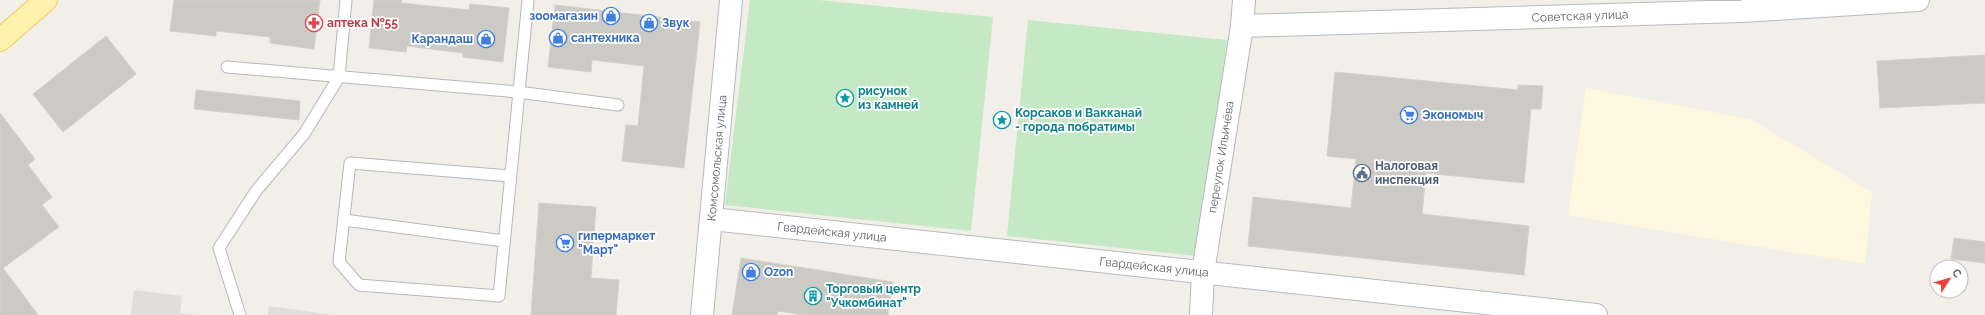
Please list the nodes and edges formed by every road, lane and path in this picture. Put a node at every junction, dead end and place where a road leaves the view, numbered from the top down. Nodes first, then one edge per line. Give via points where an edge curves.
1 (46, 0) edge
2 (346, 0) edge
3 (528, 0) edge
4 (731, 0) edge
5 (1244, 0) edge
6 (1918, 0) edge
7 (1242, 26) junction
8 (0, 40) edge
9 (227, 67) dead end
10 (339, 77) junction
11 (518, 92) junction
12 (618, 105) dead end
13 (510, 176) junction
14 (712, 219) junction
15 (344, 220) junction
16 (504, 241) junction
17 (1203, 272) junction
18 (240, 315) edge
19 (702, 315) edge
20 (1201, 315) edge
21 (1596, 315) edge

1 - 8 main road
2 - 10 lane
3 - 11 lane
4 - 14 main road, Комсомольская улица
5 - 7 main road, переулок Ильичёва
6 - 7 main road, Советская улица via 1742,11
7 - 17 main road, переулок Ильичёва
9 - 10 lane
10 - 11 lane
10 - 18 lane via 304,134 256,191 219,248
11 - 12 lane
11 - 13 lane
13 - 15 lane via 350,163
13 - 16 lane
14 - 17 main road, Гвардейская улица
14 - 19 main road, Комсомольская улица
15 - 16 lane
15 - 16 lane via 340,262 359,284 499,296
17 - 20 main road, переулок Ильичёва
17 - 21 main road, Гвардейская улица

